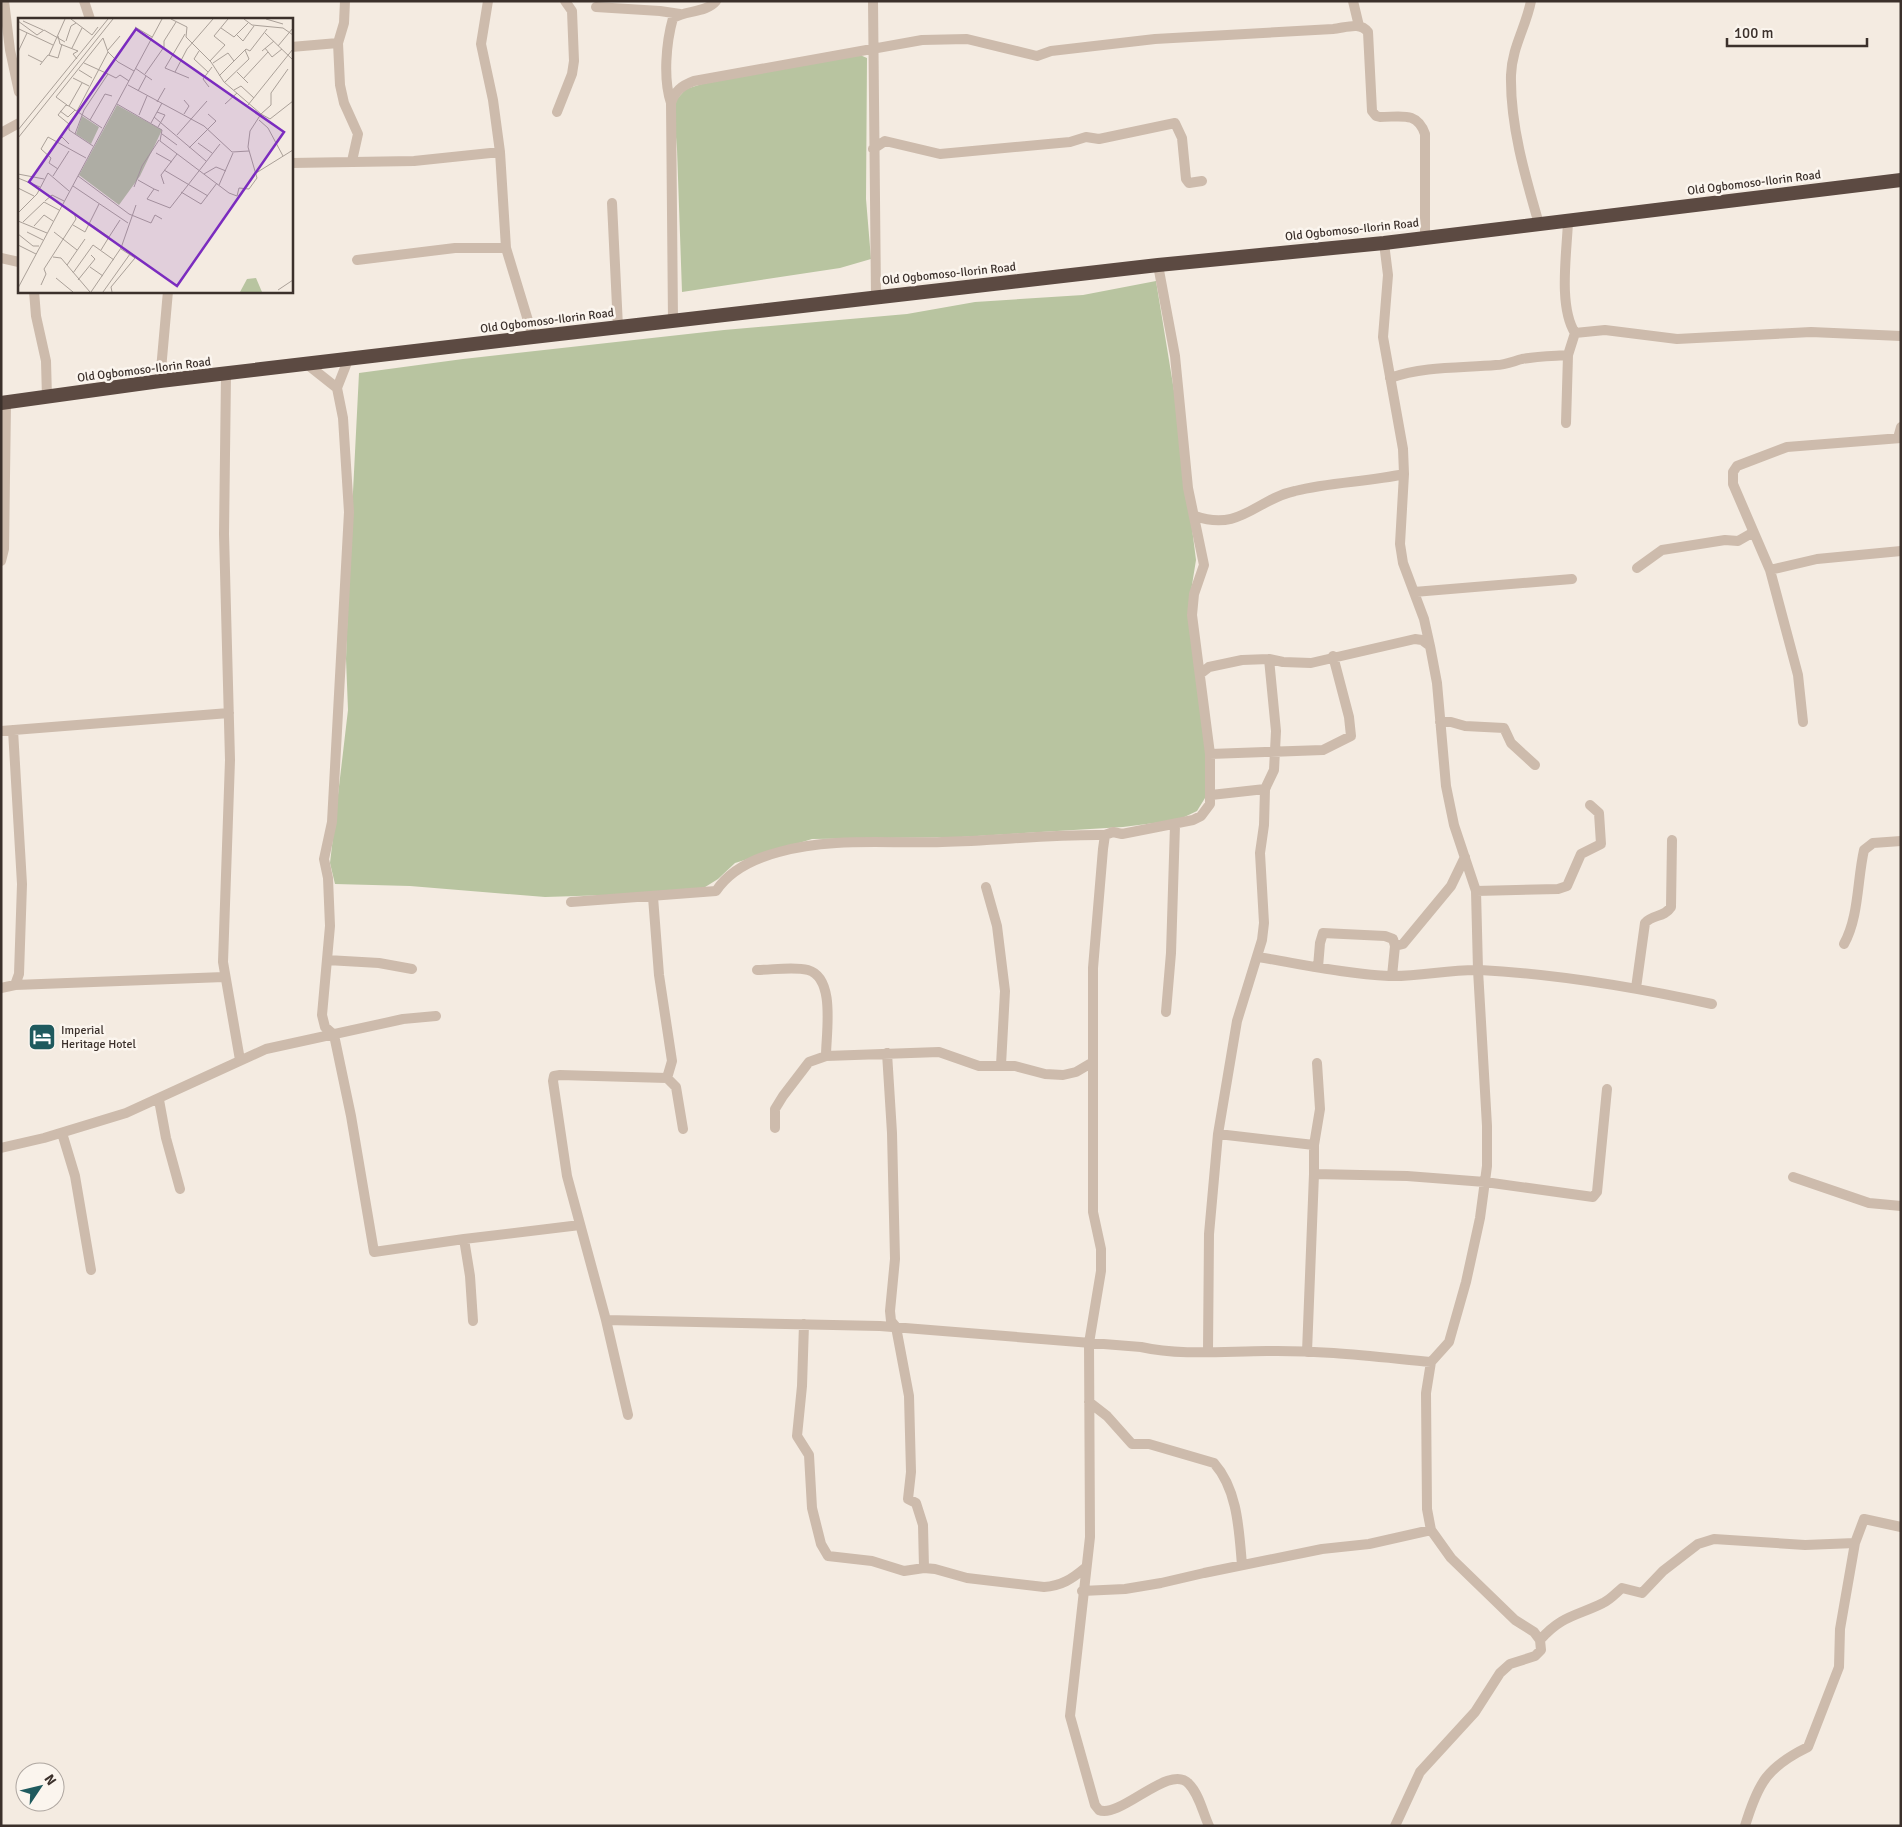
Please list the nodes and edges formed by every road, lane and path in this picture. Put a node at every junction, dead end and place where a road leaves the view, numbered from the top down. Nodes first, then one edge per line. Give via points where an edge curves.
1 (4, 1) edge
2 (84, 1) edge
3 (345, 1) edge
4 (488, 1) edge
5 (565, 1) edge
6 (716, 1) edge
7 (873, 1) edge
8 (1354, 1) edge
9 (1531, 1) edge
10 (596, 7) dead end
11 (680, 14) junction
12 (90, 18) edge
13 (1359, 26) junction
14 (338, 43) junction
15 (292, 47) edge
16 (872, 51) junction
17 (18, 87) edge
18 (671, 103) junction
19 (557, 112) dead end
20 (18, 124) edge
21 (1, 133) edge
22 (873, 149) junction
23 (500, 152) junction
24 (352, 161) junction
25 (292, 163) edge
26 (1901, 180) edge
27 (1202, 181) dead end
28 (612, 203) dead end
29 (1568, 221) junction
30 (1539, 224) junction
31 (1425, 238) junction
32 (1384, 243) junction
33 (506, 248) junction
34 (1, 258) edge
35 (357, 260) dead end
36 (18, 262) edge
37 (1158, 265) junction
38 (34, 292) edge
39 (168, 292) edge
40 (876, 297) junction
41 (673, 321) junction
42 (618, 327) junction
43 (1575, 333) junction
44 (1901, 336) edge
45 (533, 337) junction
46 (1568, 355) junction
47 (348, 360) junction
48 (308, 365) junction
49 (226, 375) junction
50 (1390, 378) junction
51 (160, 381) junction
52 (337, 388) junction
53 (47, 398) junction
54 (4, 403) edge
55 (1566, 423) dead end
56 (1901, 427) edge
57 (1899, 438) edge
58 (1404, 474) junction
59 (1195, 516) junction
60 (1752, 533) junction
61 (1901, 552) edge
62 (1, 561) edge
63 (1637, 568) dead end
64 (1770, 570) junction
65 (1572, 579) dead end
66 (1414, 592) junction
67 (1430, 646) junction
68 (1334, 656) junction
69 (1269, 659) junction
70 (1200, 674) junction
71 (229, 713) junction
72 (1440, 722) junction
73 (1803, 722) dead end
74 (13, 730) junction
75 (1, 731) edge
76 (1275, 750) junction
77 (1210, 754) junction
78 (1535, 766) dead end
79 (1265, 789) junction
80 (1211, 794) junction
81 (1590, 805) dead end
82 (1175, 825) junction
83 (1105, 835) junction
84 (1672, 840) dead end
85 (1901, 841) edge
86 (1465, 857) junction
87 (986, 887) dead end
88 (1476, 891) junction
89 (653, 897) junction
90 (572, 902) dead end
91 (1844, 944) dead end
92 (1395, 946) junction
93 (1258, 957) junction
94 (327, 960) junction
95 (1318, 966) junction
96 (412, 969) dead end
97 (758, 970) dead end
98 (1478, 970) junction
99 (1392, 976) junction
100 (224, 977) junction
101 (15, 985) junction
102 (1, 988) edge
103 (1636, 988) junction
104 (1712, 1004) dead end
105 (1166, 1012) dead end
106 (436, 1016) dead end
107 (334, 1035) junction
108 (887, 1053) junction
109 (826, 1056) junction
110 (240, 1060) junction
111 (1093, 1062) junction
112 (1318, 1062) dead end
113 (1001, 1065) junction
114 (667, 1078) junction
115 (1607, 1089) dead end
116 (159, 1100) junction
117 (775, 1128) dead end
118 (683, 1129) dead end
119 (62, 1132) junction
120 (1218, 1134) junction
121 (1314, 1145) junction
122 (1, 1148) edge
123 (1314, 1174) junction
124 (1793, 1176) dead end
125 (1485, 1182) junction
126 (180, 1189) dead end
127 (1901, 1206) edge
128 (580, 1224) junction
129 (464, 1239) junction
130 (91, 1270) dead end
131 (606, 1320) junction
132 (473, 1321) dead end
133 (804, 1324) junction
134 (896, 1327) junction
135 (1090, 1343) junction
136 (1208, 1351) junction
137 (1307, 1352) junction
138 (1431, 1362) junction
139 (1089, 1402) junction
140 (628, 1414) dead end
141 (1901, 1527) edge
142 (1431, 1530) junction
143 (1855, 1543) junction
144 (1242, 1565) junction
145 (924, 1568) junction
146 (1085, 1568) junction
147 (1082, 1591) junction
148 (1540, 1640) junction
149 (1208, 1826) edge
150 (1395, 1826) edge
151 (1745, 1826) edge

1 - 17 street
2 - 12 street
3 - 14 street
4 - 23 street via 481,44
5 - 19 street via 572,10 574,61
6 - 11 street via 710,7
7 - 16 street
8 - 13 street
9 - 30 street via 1516,41 1511,74 1520,159
10 - 11 street
11 - 18 street via 673,18 670,31 667,91
13 - 16 street via 1155,39 1051,51 1037,56 967,39 922,40
13 - 31 street via 1368,32 1372,111 1380,117 1412,117 1421,123 1425,134
14 - 15 street
14 - 24 street via 342,94 358,134
16 - 18 street via 694,81 682,86
16 - 22 street
18 - 41 street
20 - 21 street
22 - 27 street via 885,141 932,153 969,153 1070,142 1086,137 1099,139 1175,123 1182,138 1186,179 1188,183
22 - 40 street
23 - 24 street via 414,161
23 - 33 street
24 - 25 street
26 - 29 highway, Old Ogbomoso-Ilorin Road
28 - 42 street
29 - 30 highway, Old Ogbomoso-Ilorin Road
29 - 43 street via 1566,300 1568,323
30 - 31 highway, Old Ogbomoso-Ilorin Road
31 - 32 highway, Old Ogbomoso-Ilorin Road
32 - 37 highway, Old Ogbomoso-Ilorin Road
32 - 50 street via 1388,275 1383,329
33 - 35 street via 455,248
33 - 45 street
34 - 36 street
37 - 40 highway, Old Ogbomoso-Ilorin Road
37 - 59 street via 1175,356 1188,488
38 - 53 street via 37,324 46,361
39 - 51 street
40 - 41 highway, Old Ogbomoso-Ilorin Road
41 - 42 highway, Old Ogbomoso-Ilorin Road
42 - 45 highway, Old Ogbomoso-Ilorin Road
43 - 44 street via 1605,330 1677,339 1811,332
43 - 46 street
45 - 47 highway, Old Ogbomoso-Ilorin Road
46 - 50 street via 1524,359 1497,366 1412,370
46 - 55 street
47 - 48 highway, Old Ogbomoso-Ilorin Road
47 - 52 street
48 - 49 highway, Old Ogbomoso-Ilorin Road
48 - 52 street
49 - 51 highway, Old Ogbomoso-Ilorin Road
49 - 71 street via 224,534
50 - 58 street via 1403,448
51 - 53 highway, Old Ogbomoso-Ilorin Road
52 - 94 street via 343,418 349,512 332,822 324,859 330,926
53 - 54 highway, Old Ogbomoso-Ilorin Road
54 - 62 street via 4,549
56 - 57 street
57 - 60 street via 1787,447 1737,466 1733,472 1734,484
58 - 59 street via 1296,490 1281,494 1236,517 1213,521
58 - 66 street via 1400,544
59 - 70 street via 1204,565 1194,594 1192,615
60 - 63 street via 1738,541 1725,540 1662,550
60 - 64 street
61 - 64 street via 1817,559
64 - 73 street via 1798,675
65 - 66 street
66 - 67 street
67 - 68 street via 1415,639 1352,655
67 - 72 street
68 - 69 street via 1312,664
68 - 76 street via 1351,736 1323,750
69 - 70 street via 1219,664
69 - 76 street
70 - 77 street
71 - 74 street
71 - 100 street
72 - 78 street via 1504,728 1511,742
72 - 86 street via 1446,786 1454,826
74 - 75 street
74 - 101 street via 22,884 19,974
76 - 77 street
76 - 79 street via 1274,770
77 - 80 street
79 - 80 street
79 - 93 street via 1260,853 1264,923
80 - 82 street via 1210,804 1201,816
81 - 88 street via 1599,813 1601,844 1581,854 1567,886 1558,889
82 - 83 street
82 - 105 street
83 - 89 street via 794,848 742,867 724,879 716,891
83 - 111 street via 1093,968
84 - 103 street via 1671,907 1668,913 1645,923
85 - 91 street via 1873,844 1864,850 1853,928
86 - 88 street
86 - 92 street via 1451,886 1403,944
87 - 113 street via 996,926 1005,991
88 - 98 street
89 - 90 street
89 - 114 street via 659,975 672,1062
92 - 95 street via 1393,938 1385,936 1324,933
92 - 99 street
93 - 95 street
93 - 120 street via 1237,1021
94 - 96 street
94 - 107 street via 322,1015 326,1027
95 - 99 street
97 - 109 street via 801,968 820,977 826,986 827,998
98 - 99 street
98 - 103 street via 1544,975
98 - 125 street via 1487,1126
100 - 101 street
100 - 110 street
101 - 102 street
103 - 104 street
106 - 107 street via 404,1019
107 - 110 street via 286,1043
107 - 129 street via 374,1252
108 - 109 street
108 - 113 street via 939,1052 979,1066
108 - 134 street via 895,1259 890,1311
109 - 117 street via 809,1062 783,1096 775,1110
110 - 116 street
111 - 113 street via 1063,1075
111 - 135 street via 1093,1212 1101,1249 1101,1271
112 - 121 street via 1320,1109
114 - 118 street via 676,1087
114 - 128 street via 554,1076 567,1176
115 - 125 street via 1597,1192 1592,1197
116 - 119 street
116 - 126 street
119 - 122 street
119 - 130 street via 75,1176
120 - 121 street
120 - 136 street via 1209,1234
121 - 123 street
123 - 125 street
123 - 137 street
124 - 127 street via 1870,1204
125 - 138 street via 1454,1330 1449,1342
128 - 129 street
128 - 131 street
129 - 132 street
131 - 133 street
131 - 140 street
133 - 134 street
133 - 145 street via 797,1436 811,1461 812,1508 823,1551 828,1556 872,1561 904,1571
134 - 135 street
134 - 145 street via 909,1396 911,1472 908,1499 916,1503 923,1525
135 - 136 street via 1162,1352
135 - 139 street
136 - 137 street
137 - 138 street
138 - 142 street via 1426,1393 1427,1509
139 - 144 street via 1107,1416 1132,1444 1149,1444 1214,1463 1228,1484 1234,1505
139 - 146 street via 1090,1537
141 - 143 street via 1864,1519
142 - 144 street
142 - 148 street via 1451,1558
143 - 148 street via 1805,1545 1714,1539 1698,1544 1663,1571 1642,1593 1622,1588 1605,1603 1570,1616 1551,1628
143 - 151 street via 1840,1629 1839,1666 1817,1725 1808,1746 1787,1757 1762,1782
144 - 147 street via 1125,1589
145 - 146 street via 967,1578 1044,1587 1071,1580
146 - 147 street
147 - 149 street via 1070,1716 1095,1805 1104,1812 1110,1811 1166,1782 1180,1779 1189,1783
148 - 150 street via 1541,1650 1535,1656 1510,1664 1500,1673 1474,1712 1420,1772

